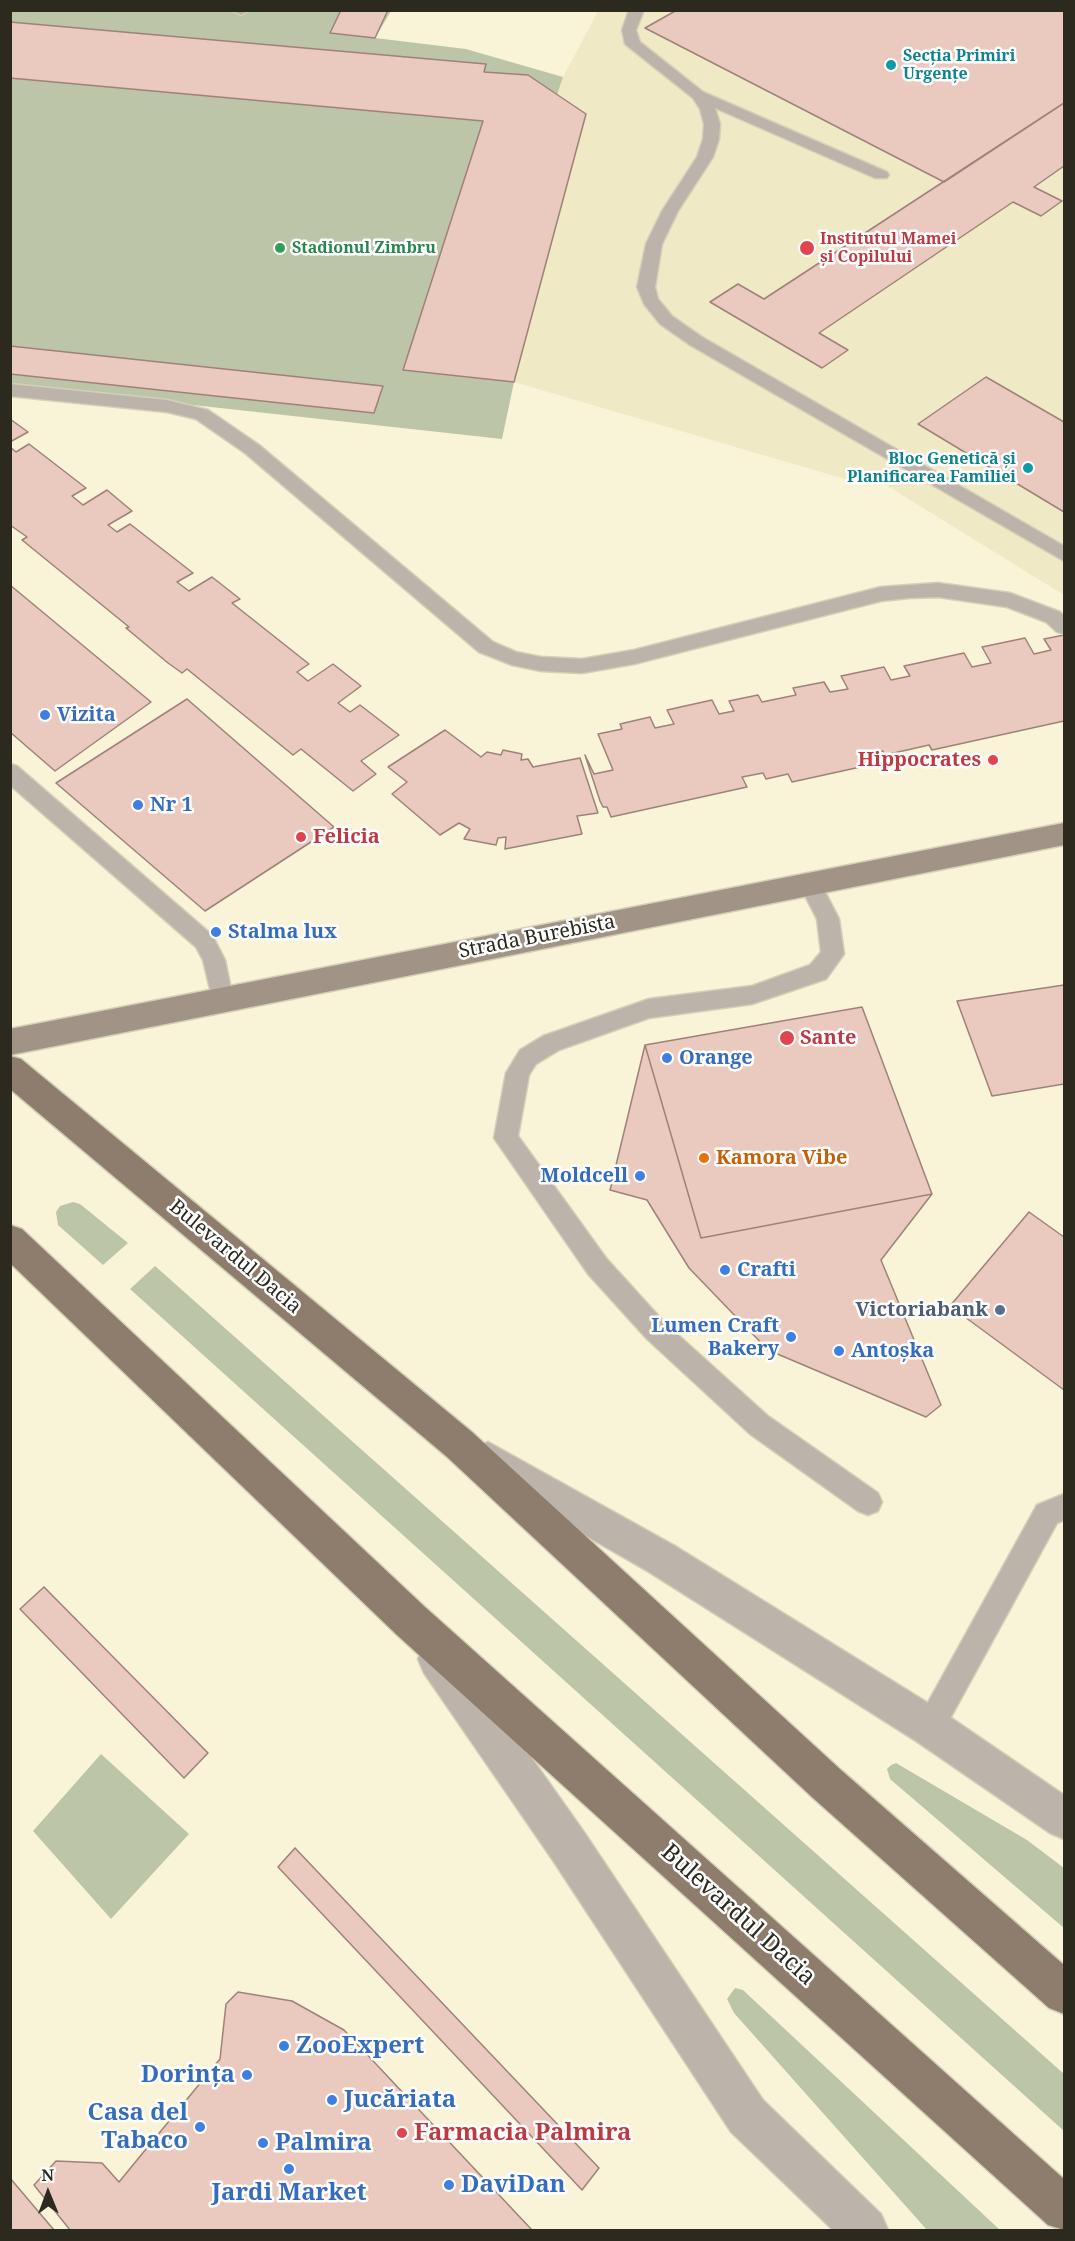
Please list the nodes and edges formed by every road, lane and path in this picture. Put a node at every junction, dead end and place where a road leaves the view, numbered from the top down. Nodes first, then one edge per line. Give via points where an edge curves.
1 (637, 10) edge
2 (698, 95) junction
3 (881, 175) dead end
4 (10, 390) edge
5 (1065, 554) edge
6 (1065, 627) edge
7 (10, 772) edge
8 (1065, 834) edge
9 (810, 884) junction
10 (222, 999) junction
11 (10, 1042) edge
12 (10, 1070) edge
13 (10, 1240) edge
14 (459, 1444) junction
15 (868, 1502) dead end
16 (1065, 1507) edge
17 (411, 1621) junction
18 (930, 1727) junction
19 (1065, 1819) edge
20 (1065, 1993) edge
21 (1065, 2209) edge
22 (865, 2230) edge

1 - 2 lane via 629,30 633,44
2 - 3 lane
2 - 5 lane via 708,108 711,140 654,244 646,287 666,320
4 - 6 lane via 167,406 202,414 252,450 486,647 512,658 582,666 634,657 881,594 909,591 1010,600 1053,617
7 - 10 lane via 204,941 214,960
8 - 9 main road, Strada Burebista
9 - 10 main road, Strada Burebista
9 - 15 lane via 828,919 833,954 818,972 752,995 649,1009 551,1043 528,1057 518,1073 506,1138 597,1266 656,1331 759,1425
10 - 11 main road, Strada Burebista
12 - 14 main road, Bulevardul Dacia
13 - 17 main road, Bulevardul Dacia
14 - 18 street, Bulevardul Dacia via 662,1559
14 - 20 main road, Bulevardul Dacia via 826,1784
16 - 18 lane via 1047,1514
17 - 21 main road, Bulevardul Dacia
17 - 22 street, Bulevardul Dacia via 569,1847 747,2116
18 - 19 street, Bulevardul Dacia

